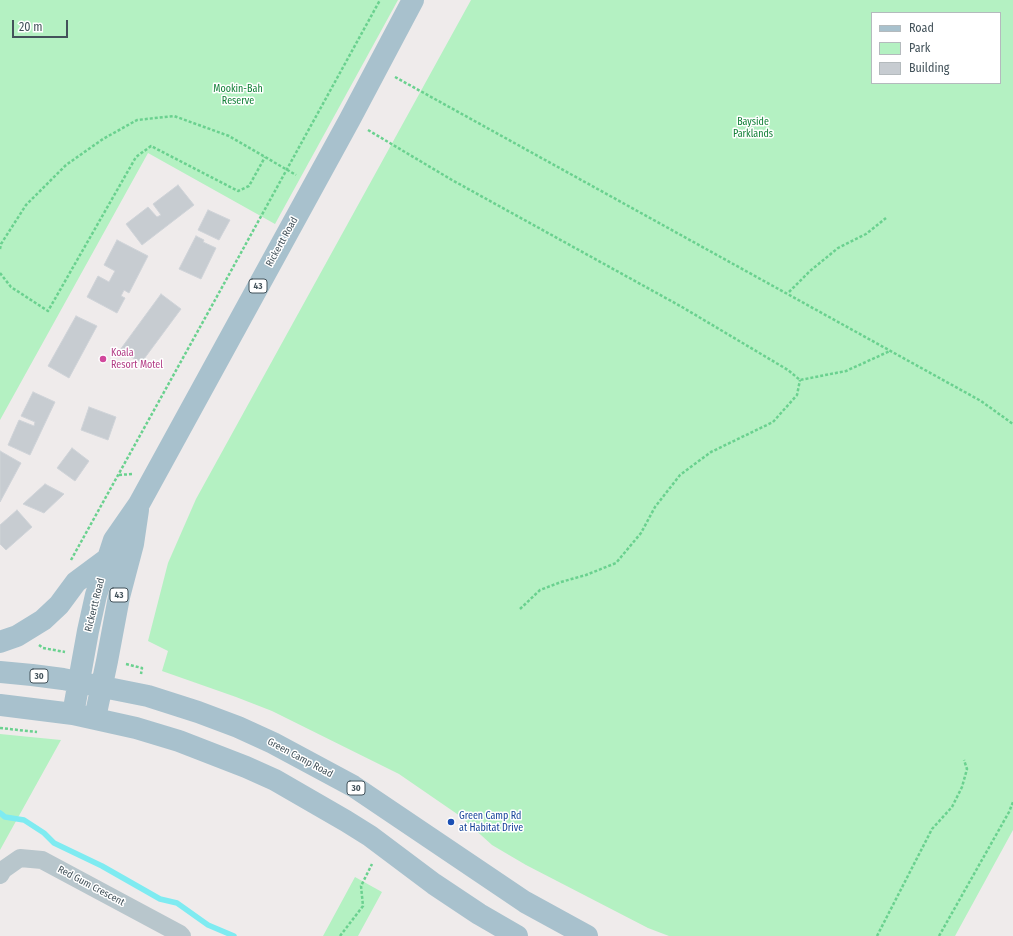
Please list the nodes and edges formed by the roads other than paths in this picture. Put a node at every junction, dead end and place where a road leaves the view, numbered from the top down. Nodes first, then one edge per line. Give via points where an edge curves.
1 (412, 0) edge
2 (139, 504) junction
3 (107, 559) junction
4 (0, 642) edge
5 (0, 672) edge
6 (79, 682) junction
7 (102, 686) junction
8 (0, 705) edge
9 (73, 714) junction
10 (95, 718) junction
11 (0, 875) edge
12 (182, 936) edge
13 (517, 936) edge
14 (588, 936) edge

1 - 2 main road, Rickertt Road / 43 via 350,119
2 - 3 main road, Rickertt Road / 43 via 114,540
2 - 7 main road, Rickertt Road / 43 via 133,544 119,597
3 - 4 main road via 76,582 59,605 43,620 17,636
3 - 6 main road, Rickertt Road via 94,602
5 - 6 main road, Green Camp Road / 30
6 - 7 main road, Green Camp Road / 30
6 - 9 main road, Rickertt Road
7 - 10 main road, Rickertt Road / 43
7 - 14 main road, Green Camp Road / 30 via 148,696 198,712 273,743 353,786 525,902
8 - 9 main road
9 - 10 main road
10 - 13 main road via 179,741 274,780 370,836 478,914
11 - 12 street, Red Gum Crescent via 20,858 42,860

